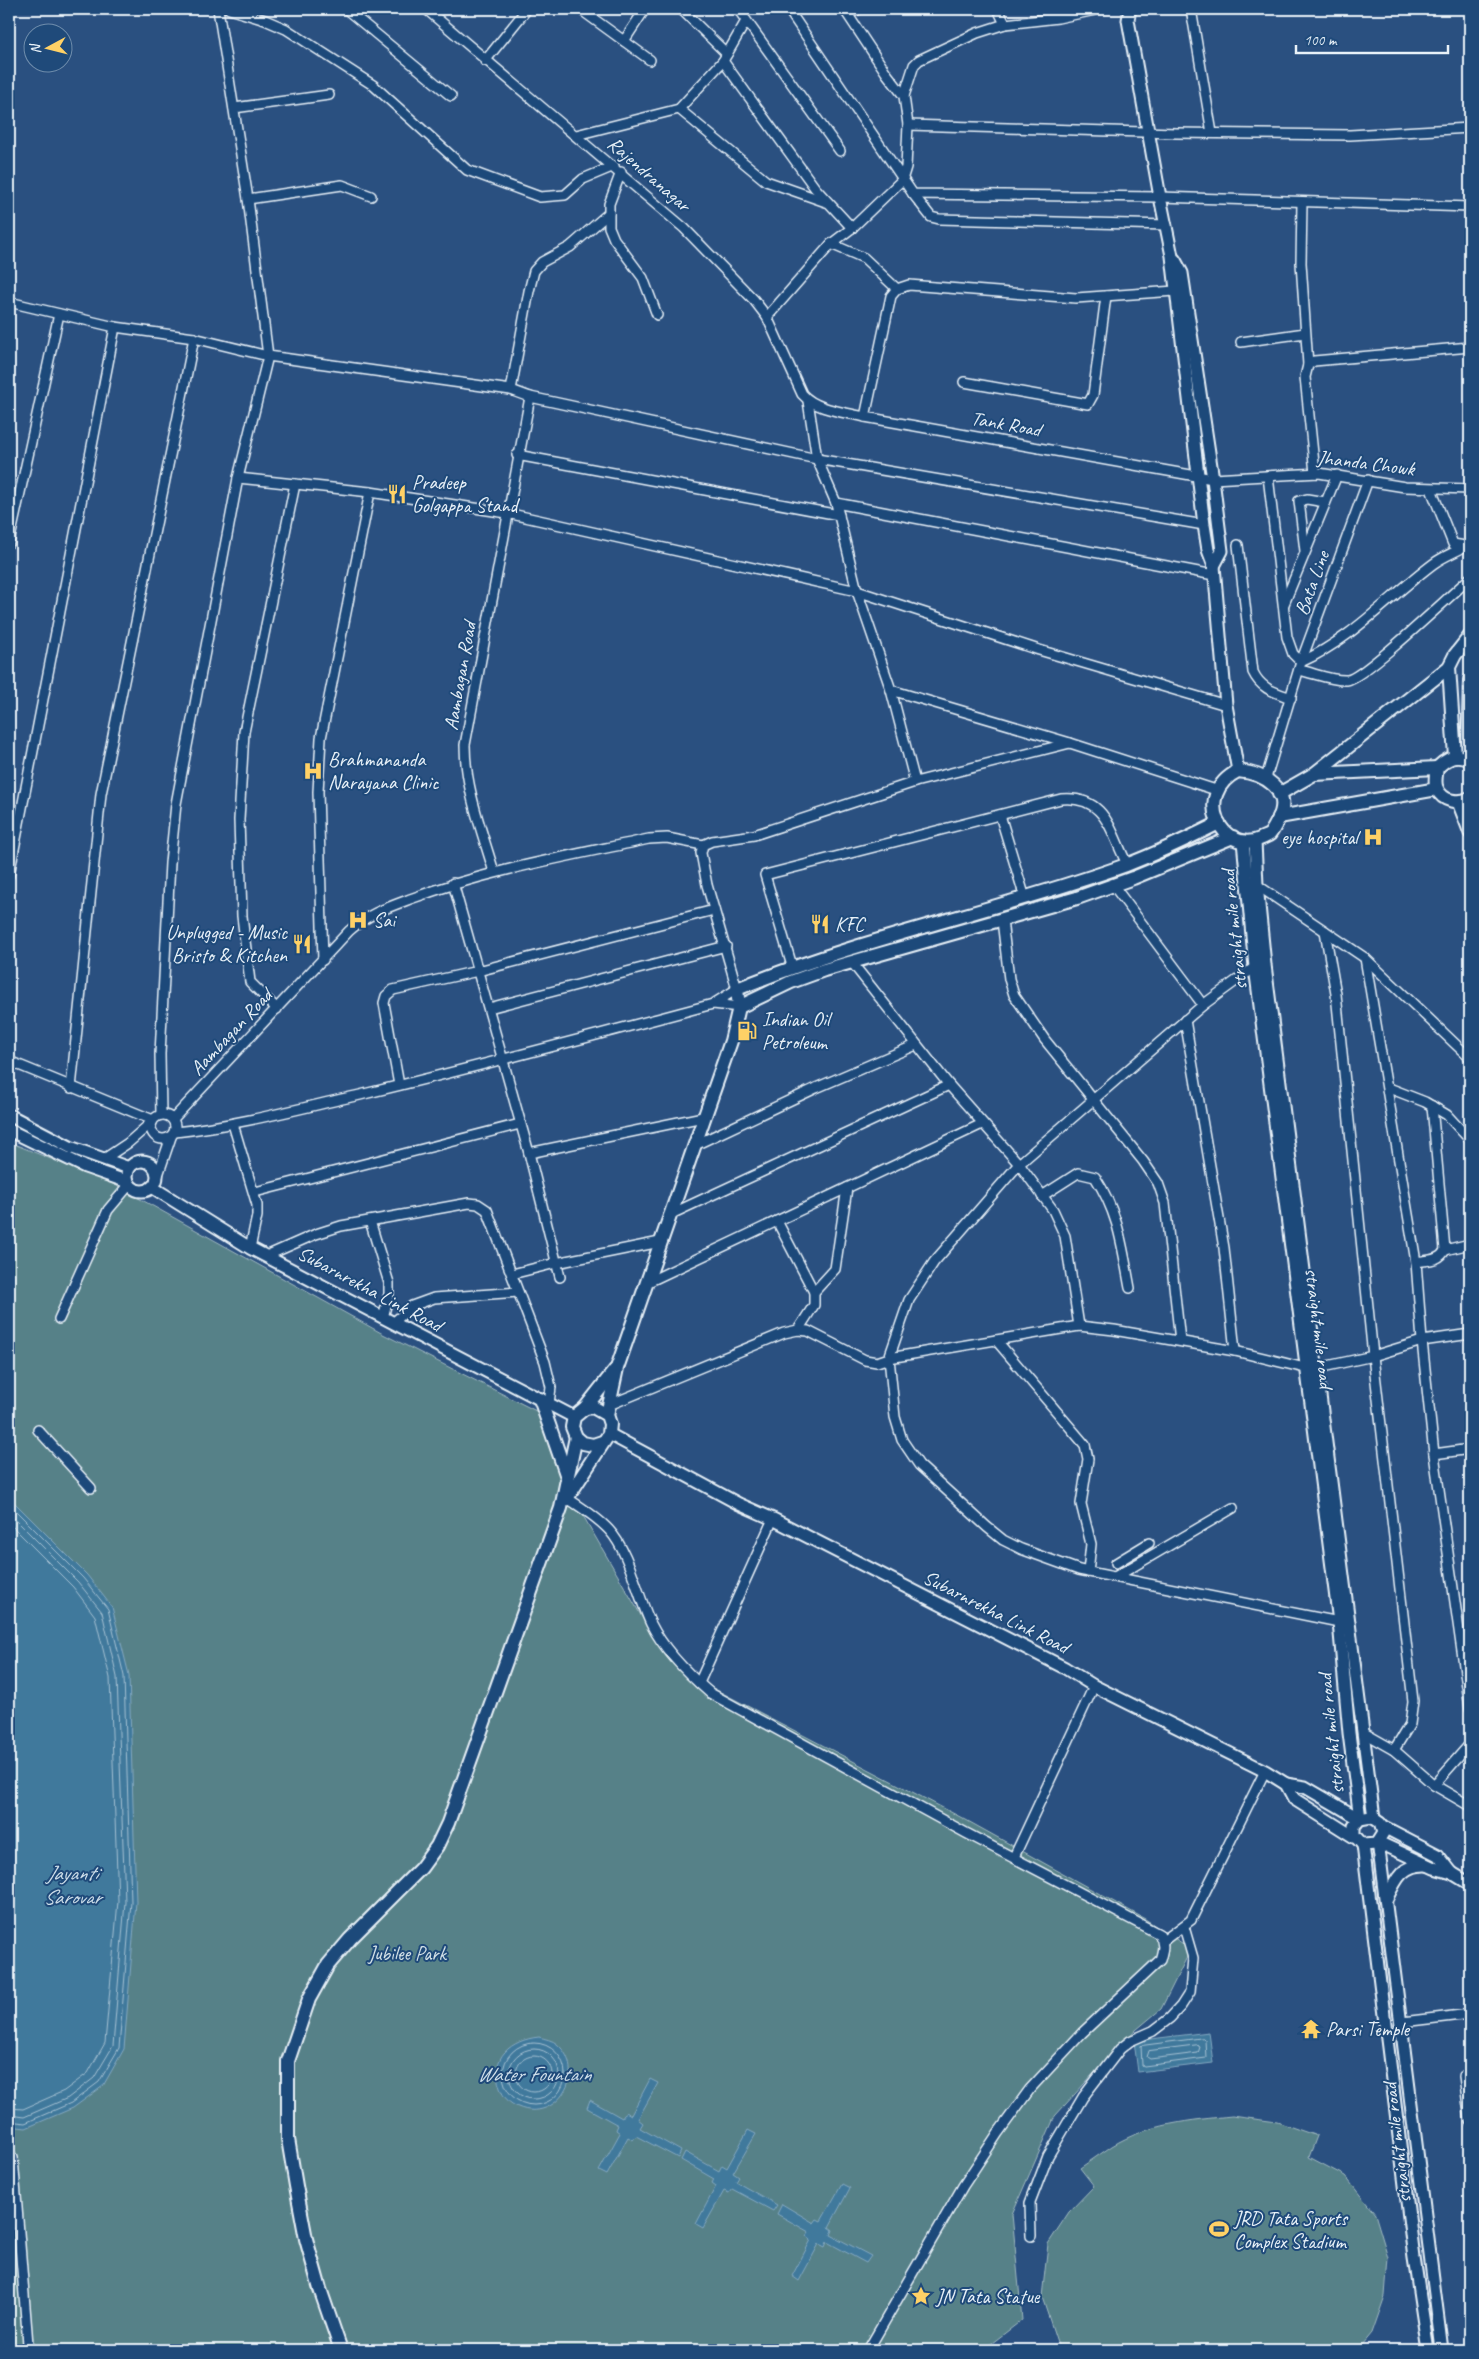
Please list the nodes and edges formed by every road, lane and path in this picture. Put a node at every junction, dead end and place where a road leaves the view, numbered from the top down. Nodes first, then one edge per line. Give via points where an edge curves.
1 (218, 9) edge
2 (228, 9) edge
3 (346, 9) edge
4 (426, 9) edge
5 (527, 9) edge
6 (580, 9) edge
7 (645, 9) edge
8 (680, 9) edge
9 (738, 9) edge
10 (788, 9) edge
11 (858, 9) edge
12 (998, 9) edge
13 (1100, 9) edge
14 (1121, 9) edge
15 (1191, 9) edge
16 (846, 11) edge
17 (438, 13) edge
18 (1129, 14) edge
19 (746, 21) junction
20 (1005, 24) junction
21 (624, 41) junction
22 (725, 58) junction
23 (650, 60) dead end
24 (485, 61) junction
25 (329, 95) dead end
26 (451, 96) dead end
27 (904, 96) junction
28 (234, 108) junction
29 (679, 109) junction
30 (908, 124) junction
31 (1470, 128) edge
32 (1149, 132) junction
33 (1212, 134) junction
34 (576, 135) junction
35 (840, 151) dead end
36 (617, 169) junction
37 (902, 180) junction
38 (914, 194) junction
39 (371, 196) dead end
40 (1160, 197) junction
41 (248, 199) junction
42 (826, 202) junction
43 (1302, 202) junction
44 (1470, 207) edge
45 (609, 213) junction
46 (1166, 225) junction
47 (852, 228) junction
48 (831, 244) junction
49 (1172, 256) junction
50 (897, 289) junction
51 (1176, 291) junction
52 (1106, 296) junction
53 (9, 302) edge
54 (59, 314) junction
55 (657, 315) dead end
56 (767, 317) junction
57 (115, 327) junction
58 (1305, 333) junction
59 (194, 338) junction
60 (1241, 342) dead end
61 (1470, 347) edge
62 (268, 356) junction
63 (1308, 365) junction
64 (964, 382) dead end
65 (511, 390) junction
66 (530, 397) junction
67 (808, 401) junction
68 (865, 417) junction
69 (517, 455) junction
70 (817, 459) junction
71 (1314, 473) junction
72 (1337, 475) junction
73 (1198, 476) junction
74 (1268, 476) junction
75 (238, 478) junction
76 (1213, 479) junction
77 (1368, 480) junction
78 (295, 484) junction
79 (1431, 488) junction
80 (1470, 489) edge
81 (370, 492) junction
82 (1325, 502) junction
83 (836, 503) junction
84 (507, 513) junction
85 (839, 515) junction
86 (1204, 525) junction
87 (9, 543) edge
88 (1238, 545) dead end
89 (1468, 545) edge
90 (1306, 551) junction
91 (1214, 571) junction
92 (1470, 578) edge
93 (857, 591) junction
94 (1283, 605) junction
95 (1470, 636) edge
96 (1300, 666) junction
97 (1449, 667) junction
98 (1470, 680) edge
99 (891, 690) junction
100 (1291, 698) junction
101 (1226, 705) junction
102 (1070, 743) junction
103 (1464, 758) edge
104 (1437, 768) junction
105 (1238, 771) junction
106 (1314, 774) junction
107 (1266, 778) junction
108 (915, 782) junction
109 (1437, 788) junction
110 (1216, 790) junction
111 (1279, 794) junction
112 (1470, 798) edge
113 (1458, 802) junction
114 (1000, 815) junction
115 (1280, 817) junction
116 (1219, 823) junction
117 (1470, 834) edge
118 (13, 840) edge
119 (1244, 840) junction
120 (703, 845) junction
121 (1127, 864) junction
122 (494, 872) junction
123 (9, 875) edge
124 (452, 883) junction
125 (1113, 885) junction
126 (1257, 885) junction
127 (1025, 898) junction
128 (714, 910) junction
129 (1002, 920) junction
130 (1325, 931) junction
131 (726, 946) junction
132 (1365, 958) junction
133 (323, 960) junction
134 (853, 964) junction
135 (792, 966) junction
136 (1255, 967) junction
137 (478, 971) junction
138 (737, 989) junction
139 (713, 1004) junction
140 (1203, 1005) junction
141 (739, 1007) junction
142 (489, 1008) junction
143 (277, 1009) junction
144 (1185, 1020) junction
145 (916, 1045) junction
146 (1470, 1058) edge
147 (504, 1060) junction
148 (9, 1061) edge
149 (399, 1085) junction
150 (949, 1085) junction
151 (71, 1088) junction
152 (1389, 1088) junction
153 (1093, 1100) junction
154 (1432, 1106) junction
155 (9, 1116) edge
156 (703, 1118) junction
157 (156, 1119) junction
158 (173, 1119) junction
159 (233, 1124) junction
160 (520, 1124) junction
161 (982, 1124) junction
162 (9, 1130) edge
163 (173, 1134) junction
164 (1470, 1140) edge
165 (693, 1146) junction
166 (529, 1153) junction
167 (104, 1159) junction
168 (1019, 1164) junction
169 (129, 1168) junction
170 (129, 1183) junction
171 (154, 1184) junction
172 (847, 1188) junction
173 (255, 1192) junction
174 (1042, 1196) junction
175 (669, 1216) junction
176 (370, 1221) junction
177 (777, 1221) junction
178 (660, 1242) junction
179 (1470, 1244) edge
180 (250, 1248) junction
181 (1445, 1250) junction
182 (266, 1256) junction
183 (1416, 1262) junction
184 (556, 1263) junction
185 (512, 1274) junction
186 (560, 1277) dead end
187 (646, 1283) junction
188 (1130, 1288) dead end
189 (518, 1292) junction
190 (814, 1292) junction
191 (58, 1319) dead end
192 (388, 1320) junction
193 (1079, 1326) junction
194 (798, 1330) junction
195 (1470, 1334) edge
196 (996, 1340) junction
197 (1180, 1341) junction
198 (1422, 1342) junction
199 (1235, 1351) junction
200 (1373, 1356) junction
201 (889, 1358) junction
202 (617, 1368) junction
203 (1305, 1368) junction
204 (1318, 1368) junction
205 (544, 1402) junction
206 (585, 1408) junction
207 (608, 1410) junction
208 (574, 1418) junction
209 (38, 1430) dead end
210 (576, 1437) junction
211 (605, 1438) junction
212 (1470, 1449) edge
213 (1434, 1454) junction
214 (567, 1477) junction
215 (91, 1488) dead end
216 (564, 1503) junction
217 (1233, 1508) dead end
218 (773, 1519) junction
219 (1149, 1544) dead end
220 (1116, 1563) dead end
221 (1088, 1572) junction
222 (1115, 1577) junction
223 (1338, 1622) junction
224 (698, 1683) junction
225 (1094, 1686) junction
226 (1470, 1708) edge
227 (1364, 1733) junction
228 (1470, 1744) edge
229 (1394, 1750) junction
230 (1265, 1771) junction
231 (1286, 1784) junction
232 (1434, 1785) junction
233 (1470, 1806) edge
234 (1360, 1819) junction
235 (1378, 1822) junction
236 (1354, 1837) junction
237 (1378, 1842) junction
238 (1363, 1845) junction
239 (1014, 1857) junction
240 (1429, 1866) junction
241 (1452, 1873) junction
242 (1470, 1884) edge
243 (1386, 1901) junction
244 (1184, 1927) junction
245 (1163, 1941) junction
246 (1470, 2014) edge
247 (1402, 2022) junction
248 (1464, 2076) dead end
249 (1470, 2121) edge
250 (13, 2158) dead end
251 (1031, 2236) dead end
252 (28, 2344) dead end
253 (341, 2350) edge
254 (868, 2350) edge
255 (1428, 2350) edge
256 (1442, 2350) edge

1 - 28 street
2 - 36 street via 286,30 373,85 467,170 540,197 565,195 583,179
3 - 26 street
4 - 17 street, Rajendranagar
5 - 24 street
6 - 21 street
7 - 21 street
8 - 22 street
9 - 19 street
10 - 37 street
11 - 16 street
12 - 20 street
13 - 20 street
14 - 18 street
15 - 33 street
16 - 27 street
17 - 24 street, Rajendranagar
18 - 32 street
19 - 22 street
19 - 35 street
20 - 27 street via 925,55 914,65
21 - 23 street
22 - 29 street
22 - 42 street
24 - 34 street, Rajendranagar
25 - 28 street
27 - 30 street
28 - 41 street
29 - 34 street
29 - 42 street via 766,181
30 - 32 street
30 - 37 street via 906,167
31 - 33 street via 1350,135
32 - 33 street
32 - 40 street
34 - 36 street, Rajendranagar
36 - 45 street
36 - 56 street, Rajendranagar via 684,228
37 - 38 street
37 - 47 street
38 - 40 street
38 - 46 street via 931,217 939,219
39 - 41 street via 342,185
40 - 43 street
40 - 46 street
41 - 62 street
42 - 47 street
43 - 44 street
43 - 58 street
45 - 55 street via 609,227 614,239 643,278
45 - 65 street via 570,247 542,262 534,271
46 - 49 street
47 - 48 street
48 - 50 street via 864,258
48 - 56 street
49 - 51 street
49 - 76 street via 1182,273
50 - 52 street via 909,285 1060,297
50 - 68 street via 892,296
51 - 52 street
51 - 73 street
52 - 64 street via 1093,395 1088,404
53 - 54 street
54 - 57 street
54 - 87 street
56 - 67 street, Rajendranagar
57 - 59 street
57 - 118 street
58 - 60 street
58 - 63 street
59 - 62 street
59 - 151 street via 101,794
61 - 63 street via 1314,361
62 - 65 street
62 - 75 street
63 - 71 street via 1305,377
65 - 66 street
66 - 69 street, Aambagan Road
66 - 70 street
67 - 68 street, Tank Road
67 - 70 street
68 - 73 street, Tank Road
69 - 84 street, Aambagan Road
69 - 85 street
70 - 83 street
70 - 86 street
71 - 72 street, Jhanda Chowk
71 - 74 street, Jhanda Chowk
72 - 77 street, Jhanda Chowk
72 - 82 street
73 - 76 street, Jhanda Chowk
73 - 86 street
74 - 76 street, Jhanda Chowk
74 - 94 street
75 - 78 street
75 - 157 street via 176,804
76 - 91 street via 1222,551
77 - 79 street, Jhanda Chowk
77 - 96 street, Bata Line
78 - 81 street
78 - 143 street via 244,732 240,820 242,916 250,982
79 - 80 street, Jhanda Chowk
79 - 89 street via 1453,544
81 - 84 street
81 - 133 street via 321,738 318,792
82 - 90 street
82 - 90 street via 1299,501
83 - 85 street
83 - 91 street
84 - 93 street
84 - 122 street, Aambagan Road via 465,745 470,788
85 - 93 street
86 - 91 street
88 - 100 street via 1253,672 1264,688
89 - 96 street via 1436,562 1343,639
90 - 94 street
91 - 101 street
92 - 96 street via 1356,677 1340,680
93 - 99 street
93 - 101 street
94 - 96 street via 1289,647
95 - 97 main road via 1454,655
96 - 100 street, Bata Line
97 - 103 main road
97 - 106 main road
98 - 103 main road
99 - 102 street
99 - 108 street
100 - 107 street, Bata Line
101 - 105 street
102 - 108 street
102 - 110 street
103 - 104 main road via 1447,759
104 - 106 main road
104 - 109 main road
105 - 107 main road
105 - 110 main road via 1226,777
106 - 111 main road
107 - 111 main road
108 - 120 street via 754,835
109 - 113 main road via 1445,797
109 - 115 main road
110 - 116 main road via 1213,806
111 - 115 main road
112 - 113 main road
113 - 117 street
114 - 121 street via 1061,799 1086,800 1101,811
114 - 127 street
114 - 135 street via 765,875
115 - 119 main road via 1270,835
116 - 119 main road via 1226,833
116 - 121 main road
118 - 123 street
119 - 125 main road
119 - 126 street, straight mile road
119 - 136 street, straight mile road
120 - 122 street, Aambagan Road via 683,840 649,839
120 - 128 street via 703,865
121 - 127 main road
122 - 124 street, Aambagan Road
124 - 133 street, Aambagan Road via 370,914 349,931
124 - 137 street
125 - 129 main road
125 - 140 street
126 - 130 street
126 - 204 street, straight mile road
127 - 135 main road
128 - 131 street
128 - 137 street
129 - 134 main road
129 - 153 street via 1014,995 1044,1040
130 - 132 street
130 - 200 street via 1336,994
131 - 138 street
131 - 142 street
132 - 146 street
132 - 152 street
133 - 143 street, Aambagan Road
134 - 141 main road via 791,982
134 - 145 street
135 - 138 main road
136 - 140 street
136 - 203 street, straight mile road
137 - 142 street
137 - 149 street via 392,990 386,996 384,1003
138 - 139 street
138 - 141 main road
139 - 141 street
139 - 147 street
140 - 144 street
141 - 156 main road via 731,1041
142 - 147 street
143 - 158 street, Aambagan Road
144 - 153 street
144 - 199 street via 1224,1248
145 - 150 street
145 - 165 street
147 - 149 street
147 - 160 street
148 - 151 street
149 - 159 street
150 - 161 street
150 - 175 street
151 - 157 street
152 - 154 street
152 - 183 street
153 - 168 street
153 - 197 street via 1158,1183 1165,1203
154 - 164 street via 1447,1115
154 - 181 street
155 - 167 street, Subarnrekha Link Road via 70,1148
156 - 165 main road
156 - 166 street
157 - 158 street via 168,1115
157 - 163 street via 151,1128 153,1134 165,1139
157 - 167 street
158 - 163 street
159 - 163 street
159 - 173 street
160 - 166 street
160 - 173 street
161 - 168 street
161 - 172 street
162 - 170 street, Subarnrekha Link Road via 85,1167
163 - 171 street
165 - 175 main road
166 - 184 street
167 - 169 street, Subarnrekha Link Road
168 - 174 street
168 - 201 street via 922,1278 909,1300
169 - 170 street
169 - 171 street, Subarnrekha Link Road via 141,1161 148,1163 154,1167
170 - 171 street, Subarnrekha Link Road via 138,1191
170 - 191 street via 108,1210
171 - 180 street, Subarnrekha Link Road
172 - 177 street
172 - 190 street via 835,1269
173 - 180 street via 257,1216
174 - 188 street via 1078,1173 1095,1177 1117,1222
174 - 193 street via 1060,1222 1065,1236
175 - 178 main road
176 - 182 street via 316,1234
176 - 185 street via 478,1204 487,1210
176 - 192 street via 389,1283
177 - 187 street
177 - 190 street
178 - 184 street
178 - 187 main road
179 - 181 street
180 - 182 street, Subarnrekha Link Road
181 - 183 street via 1437,1259
182 - 192 street, Subarnrekha Link Road
183 - 198 street
184 - 185 street
184 - 186 street
185 - 189 street
187 - 202 main road
189 - 192 street via 434,1298
189 - 205 street via 549,1374 551,1388
190 - 194 street via 814,1305
192 - 205 street, Subarnrekha Link Road
193 - 196 street
193 - 197 street
194 - 201 street via 808,1331 866,1360 877,1362
194 - 207 street via 784,1333
195 - 198 street
196 - 201 street
196 - 221 street via 1085,1445 1088,1459 1081,1504 1091,1544
197 - 199 street
198 - 200 street
198 - 213 street
199 - 203 street
200 - 204 street
200 - 229 street via 1413,1702 1410,1724
201 - 221 street via 895,1417 902,1440 919,1464 1003,1540
202 - 206 main road
202 - 207 main road
203 - 204 street
203 - 223 street, straight mile road
204 - 227 street, straight mile road via 1347,1621
205 - 208 street, Subarnrekha Link Road
205 - 214 main road
206 - 207 main road
206 - 208 main road
207 - 211 main road via 610,1424
208 - 210 main road via 572,1427
209 - 215 street
210 - 211 main road via 593,1445
210 - 214 main road
211 - 216 main road
211 - 218 street, Subarnrekha Link Road
212 - 213 street
213 - 226 street
214 - 216 main road
216 - 224 street via 594,1516 610,1531 621,1548 652,1626
216 - 253 main road via 444,1831 421,1868 328,1965 309,1999 288,2062 288,2139 296,2186 318,2280
217 - 222 street
218 - 224 street
218 - 225 street, Subarnrekha Link Road
219 - 220 street
221 - 222 street
222 - 223 street
223 - 234 street, straight mile road
224 - 239 street via 722,1701
225 - 230 street, Subarnrekha Link Road
225 - 239 street
227 - 229 street
227 - 235 street, straight mile road
228 - 232 street
229 - 232 street
230 - 231 street, Subarnrekha Link Road
230 - 244 street via 1192,1920
231 - 234 street via 1305,1787
231 - 236 street, Subarnrekha Link Road via 1294,1799
232 - 233 street
234 - 235 street, straight mile road via 1367,1817
234 - 236 street, straight mile road via 1354,1826
235 - 237 street, straight mile road via 1383,1834
235 - 241 street via 1438,1855
236 - 238 street
237 - 238 street via 1372,1846
237 - 240 street
237 - 243 street, straight mile road
238 - 255 street, straight mile road
239 - 245 street via 1159,1934
240 - 241 street
240 - 243 street via 1409,1867 1394,1883
241 - 242 street
243 - 247 street, straight mile road
244 - 245 street
244 - 251 street via 1193,1958 1190,1992 1170,2018 1120,2049 1083,2097 1048,2156 1030,2203
245 - 254 street via 1160,1960 1082,2033 1030,2089 998,2133 963,2186
246 - 247 street
247 - 256 street, straight mile road
248 - 249 street
250 - 252 street

